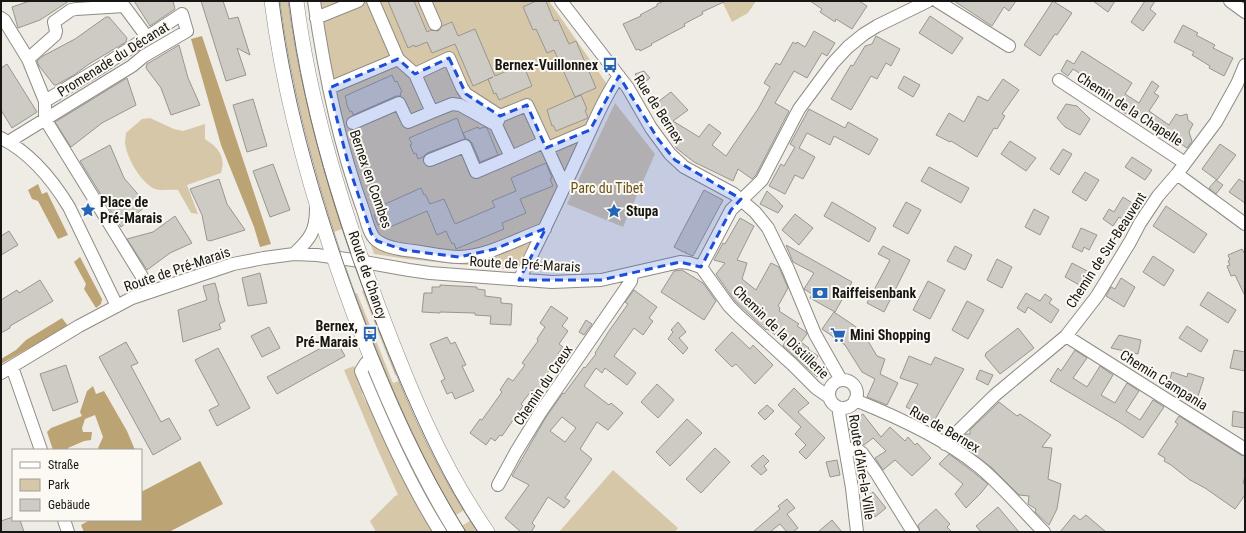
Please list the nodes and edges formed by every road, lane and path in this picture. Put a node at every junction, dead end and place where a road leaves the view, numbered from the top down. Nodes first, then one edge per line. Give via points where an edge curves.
1 (272, 1) edge
2 (296, 1) edge
3 (314, 1) edge
4 (358, 1) edge
5 (373, 1) edge
6 (425, 1) edge
7 (561, 1) edge
8 (928, 1) edge
9 (937, 1) edge
10 (1230, 1) edge
11 (1245, 12) edge
12 (1, 18) edge
13 (316, 18) junction
14 (435, 24) dead end
15 (147, 37) junction
16 (1009, 46) dead end
17 (28, 59) junction
18 (398, 59) junction
19 (1245, 65) edge
20 (415, 74) junction
21 (619, 76) junction
22 (1059, 80) dead end
23 (329, 88) junction
24 (45, 101) junction
25 (432, 112) junction
26 (44, 119) junction
27 (498, 120) junction
28 (353, 123) dead end
29 (590, 130) junction
30 (6, 140) edge
31 (546, 145) junction
32 (510, 157) junction
33 (430, 160) dead end
34 (1185, 162) junction
35 (1177, 174) junction
36 (564, 185) junction
37 (741, 199) junction
38 (316, 203) junction
39 (1245, 224) edge
40 (545, 229) junction
41 (294, 254) junction
42 (334, 257) junction
43 (362, 261) junction
44 (701, 267) junction
45 (632, 274) junction
46 (613, 278) junction
47 (519, 280) junction
48 (145, 283) dead end
49 (615, 304) junction
50 (117, 306) junction
51 (1066, 336) junction
52 (366, 363) dead end
53 (6, 370) edge
54 (841, 380) junction
55 (829, 397) junction
56 (855, 400) junction
57 (838, 407) junction
58 (945, 444) junction
59 (845, 448) junction
60 (41, 449) edge
61 (1245, 449) edge
62 (498, 485) dead end
63 (64, 521) edge
64 (68, 532) edge
65 (440, 532) edge
66 (457, 532) edge
67 (487, 532) edge
68 (857, 532) edge
69 (913, 532) edge
70 (1044, 532) edge

1 - 38 main road, Route de Chancy via 289,102
2 - 43 main road, Route de Chancy via 326,149
3 - 13 street, Bernex en Combes
4 - 13 street
5 - 18 street
6 - 14 street
7 - 21 street, Rue de Bernex
8 - 37 street via 871,30 840,55 801,105 762,180
9 - 16 street
10 - 11 street
12 - 17 street, Promenade du Décanat
13 - 23 street, Bernex en Combes
15 - 17 street, Promenade du Décanat via 124,6 76,9 54,22 55,35
15 - 24 street, Promenade du Décanat
15 - 26 street, Promenade du Décanat via 182,14 187,31
17 - 24 street, Promenade du Décanat
18 - 20 street
18 - 23 street
19 - 34 street, Chemin de Sur-Beauvent via 1216,122
20 - 25 street
20 - 27 street via 449,58 466,94
21 - 29 street
21 - 37 street, Rue de Bernex via 670,154 684,167 726,188
22 - 34 street, Chemin de la Chapelle
23 - 40 street, Bernex en Combes via 348,167 371,233 377,241 404,250 459,257 495,248
24 - 26 street, Promenade du Décanat
25 - 27 street via 452,104
25 - 28 street via 408,122 399,103
26 - 30 street, Promenade du Décanat via 13,139
26 - 48 street
27 - 31 street via 527,104
27 - 32 street
29 - 31 street
29 - 36 street
30 - 50 street, Route de Pré-Marais via 39,166 60,192
31 - 32 street
31 - 36 street
32 - 33 street via 476,172 465,146
34 - 35 street, Chemin de Sur-Beauvent
35 - 39 street
35 - 51 street, Chemin de Sur-Beauvent via 1154,201 1097,296
36 - 40 street
37 - 44 street via 731,210
37 - 54 street, Rue de Bernex via 763,222 772,236 816,334
38 - 41 street via 316,222 310,237
38 - 42 main road, Route de Chancy
40 - 47 street
41 - 42 street, Route de Pré-Marais
41 - 50 street, Route de Pré-Marais via 233,264 149,292
42 - 43 street, Route de Pré-Marais
42 - 66 main road, Route de Chancy via 364,338 402,428 437,499
43 - 47 street, Route de Pré-Marais via 409,270
43 - 67 main road, Route de Chancy via 425,420 458,485
44 - 45 street, Route de Pré-Marais via 680,262
44 - 55 street, Chemin de la Distillerie via 728,306 816,388
45 - 46 street, Route de Pré-Marais
45 - 49 street, Chemin du Creux via 631,281
46 - 47 street, Route de Pré-Marais via 571,282
46 - 49 street
49 - 62 street, Chemin du Creux via 540,413
50 - 53 street
51 - 58 street, Chemin de Sur-Beauvent via 995,395
51 - 61 street, Chemin Campania
52 - 65 street via 361,371 378,410 413,486
53 - 60 street
54 - 55 street via 831,386
54 - 56 street via 851,382 855,387
55 - 57 street
56 - 57 street via 850,406
56 - 58 street, Rue de Bernex
57 - 59 street, Route d'Aire-la-Ville
58 - 70 street, Rue de Bernex via 977,465
59 - 68 street, Route d'Aire-la-Ville
59 - 69 street via 862,453
63 - 64 street

